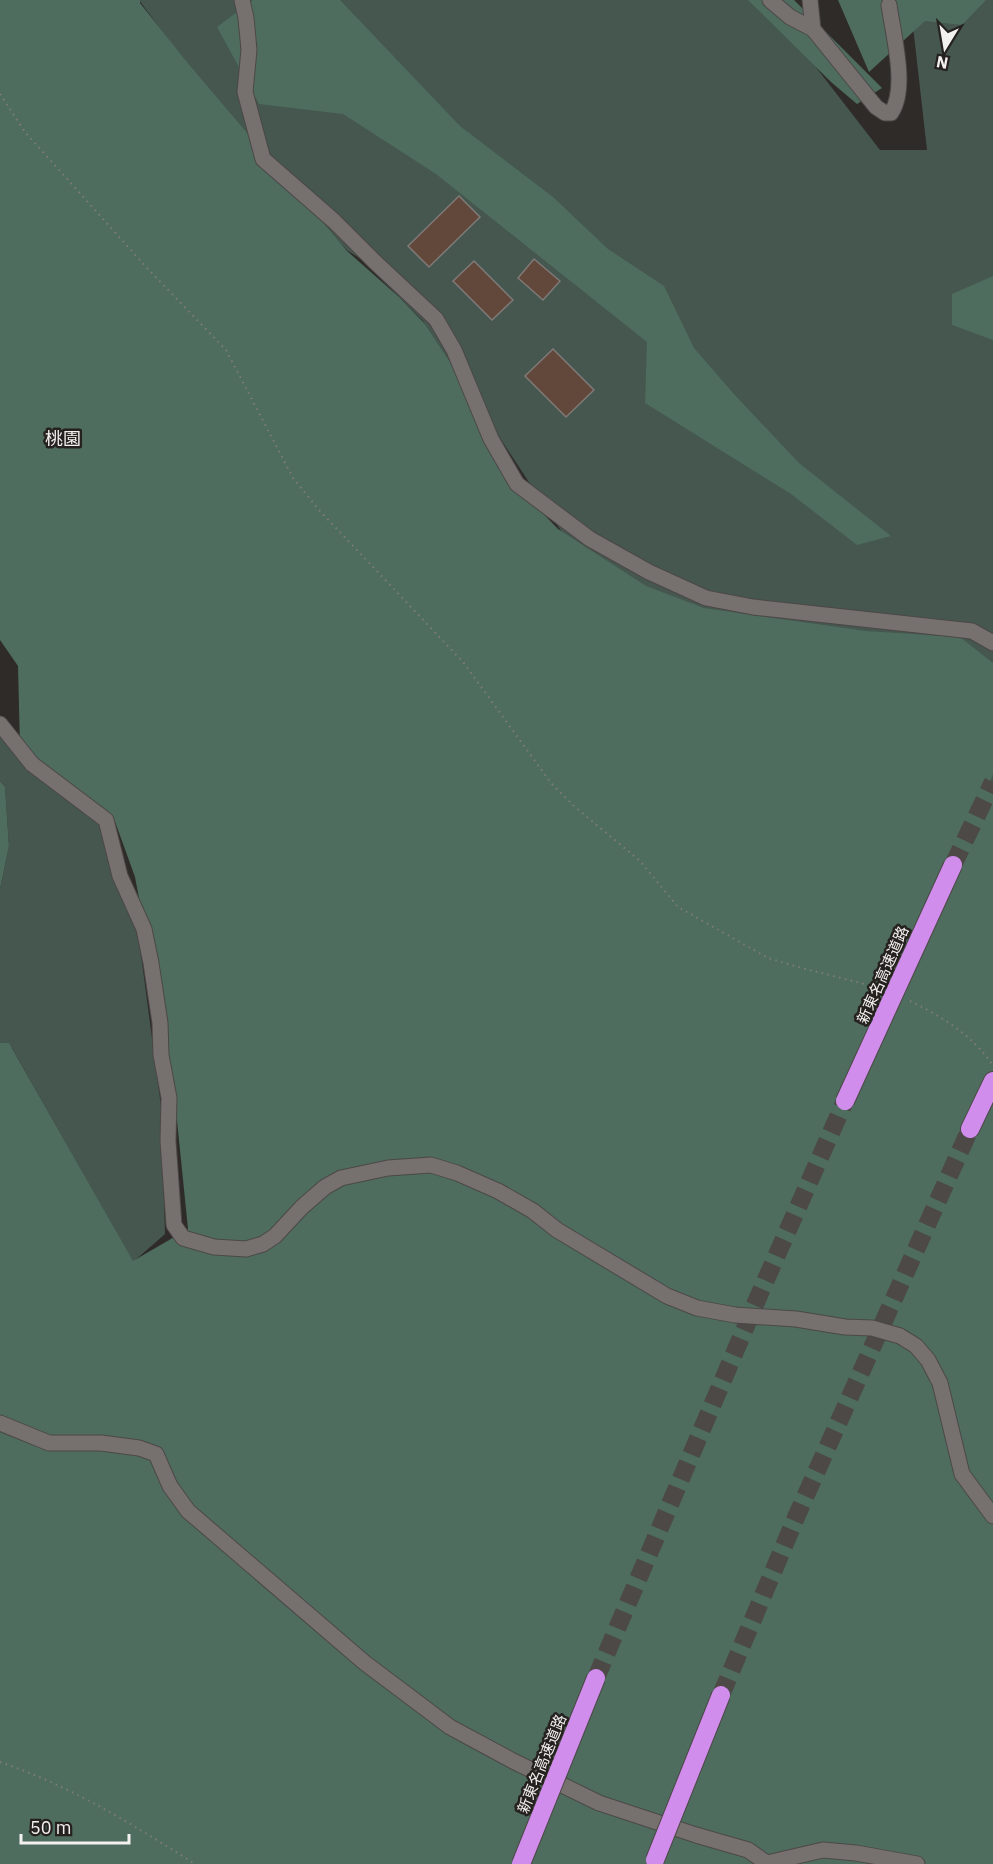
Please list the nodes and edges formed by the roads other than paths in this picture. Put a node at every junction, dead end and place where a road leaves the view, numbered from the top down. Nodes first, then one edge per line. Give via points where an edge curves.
1 (242, 0) edge
2 (770, 0) edge
3 (810, 0) edge
4 (888, 5) dead end
5 (813, 29) junction
6 (993, 643) edge
7 (0, 724) edge
8 (953, 865) tunnel mouth
9 (993, 1081) edge
10 (845, 1101) tunnel mouth
11 (970, 1129) tunnel mouth
12 (0, 1423) edge
13 (993, 1516) edge
14 (596, 1678) tunnel mouth
15 (721, 1695) tunnel mouth
16 (655, 1862) edge
17 (767, 1863) edge
18 (521, 1864) edge
19 (917, 1864) edge

1 - 6 street via 249,50 245,92 263,159 436,319 454,350 491,439 518,484 590,539 706,598 753,607 972,631
2 - 5 street
3 - 5 street
4 - 5 street via 900,83 897,104 891,113 876,107
7 - 13 street via 32,764 106,820 120,876 144,928 151,963 169,1098 172,1209 174,1225 183,1239 214,1247 246,1249 275,1236 325,1187 341,1178 388,1168 431,1165 457,1173 498,1191 667,1296 697,1308 872,1328 900,1336 916,1346 940,1383 962,1474
8 - 10 highway, 新東名高速道路, bridge
9 - 11 highway
12 - 17 street via 49,1443 100,1443 156,1454 170,1486 188,1511 365,1663 450,1727 599,1803 748,1850
14 - 18 highway, 新東名高速道路, bridge
15 - 16 highway, bridge
17 - 19 street via 823,1850

